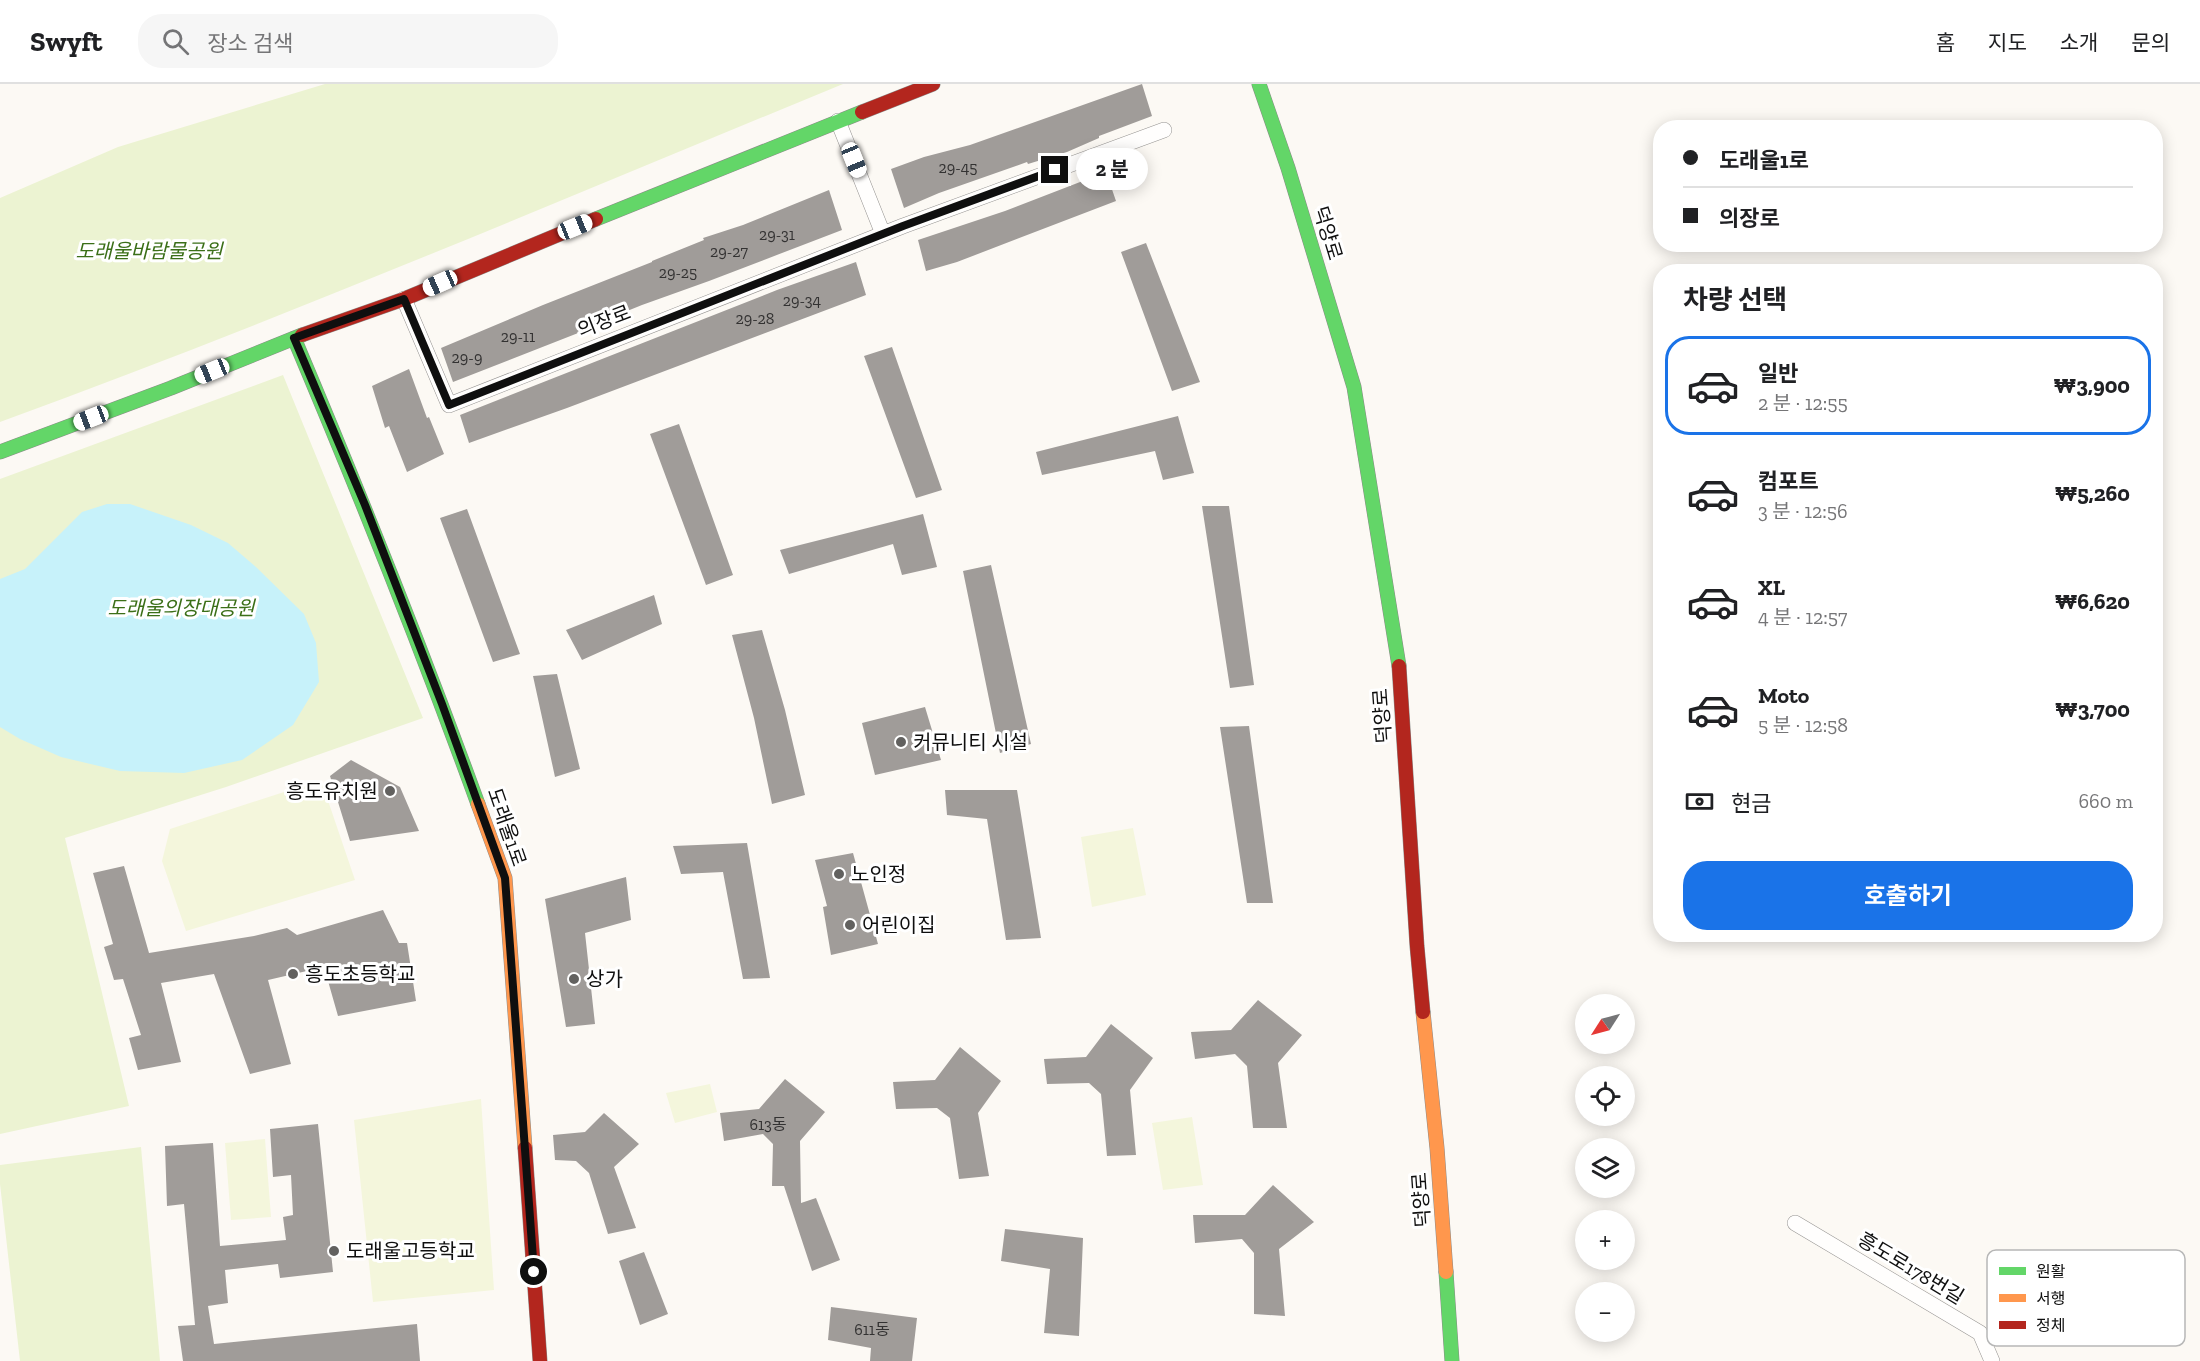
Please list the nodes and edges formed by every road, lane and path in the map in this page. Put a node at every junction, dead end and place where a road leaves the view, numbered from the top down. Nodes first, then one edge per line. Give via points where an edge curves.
1 (933, 84) edge
2 (1259, 84) edge
3 (838, 122) junction
4 (1164, 130) dead end
5 (883, 234) junction
6 (404, 299) junction
7 (294, 338) junction
8 (0, 452) edge
9 (1795, 1223) dead end
10 (540, 1361) edge
11 (1452, 1361) edge
12 (1992, 1361) edge

1 - 3 street
2 - 11 street, 덕양로 via 1354,387 1398,655 1416,946 1437,1148
3 - 5 street
3 - 6 street
4 - 5 street, 의장로
5 - 6 street, 의장로 via 449,405
6 - 7 street
7 - 8 street
7 - 10 street, 도래울1로 via 369,516 505,878
9 - 12 street, 흥도로178번길 via 1980,1333

